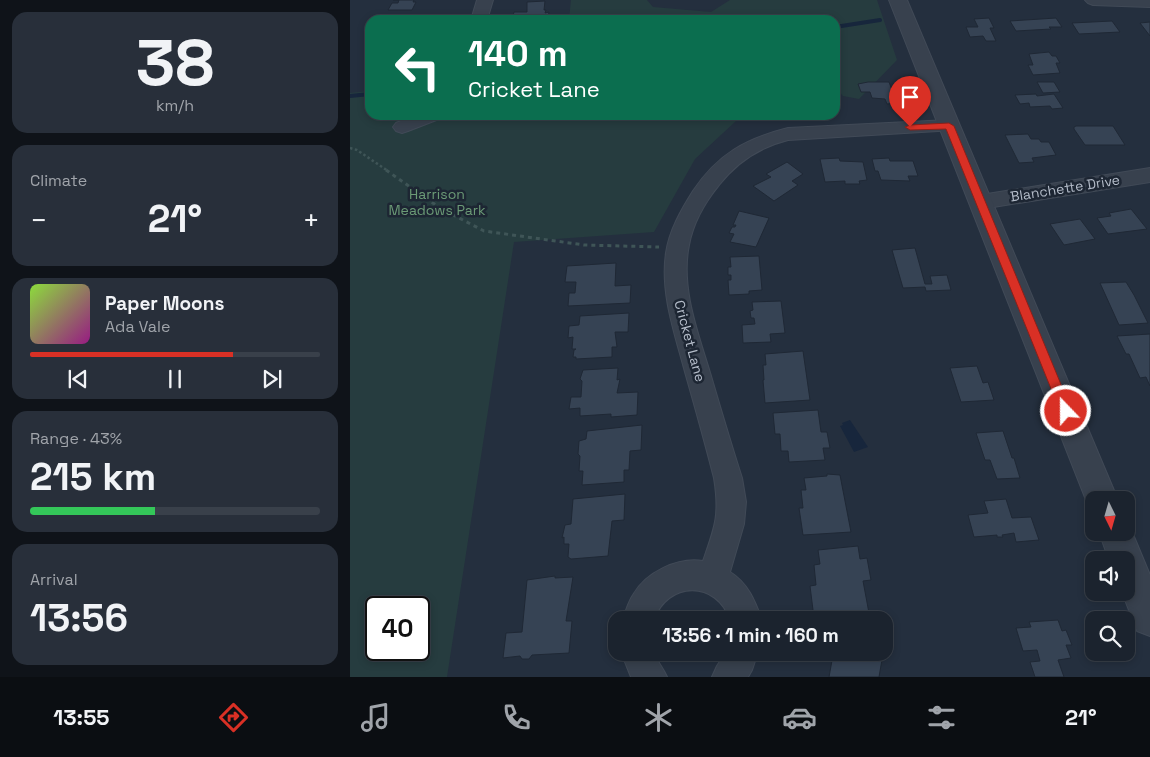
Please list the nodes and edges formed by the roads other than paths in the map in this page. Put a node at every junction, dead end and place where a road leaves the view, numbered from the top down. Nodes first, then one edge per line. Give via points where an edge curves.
1 (485, 0) edge
2 (898, 0) edge
3 (1093, 0) edge
4 (1150, 2) edge
5 (480, 15) edge
6 (420, 120) edge
7 (949, 126) junction
8 (402, 127) dead end
9 (1150, 175) edge
10 (981, 202) junction
11 (1098, 491) edge
12 (1119, 541) edge
13 (713, 578) junction
14 (642, 611) edge
15 (742, 611) edge
16 (1150, 618) edge
17 (641, 661) edge
18 (740, 661) edge
19 (651, 677) edge
20 (728, 677) edge

1 - 5 street
2 - 7 street
3 - 4 street
6 - 8 street
7 - 10 street
7 - 13 street, Cricket Lane via 788,134 768,139 729,161 703,191 686,218 678,247 677,295 732,502 730,524
9 - 10 street, Blanchette Drive
10 - 11 street
12 - 16 street
13 - 14 street via 696,574 679,576 662,584 649,597
13 - 15 street via 728,587
17 - 19 street
18 - 20 street

